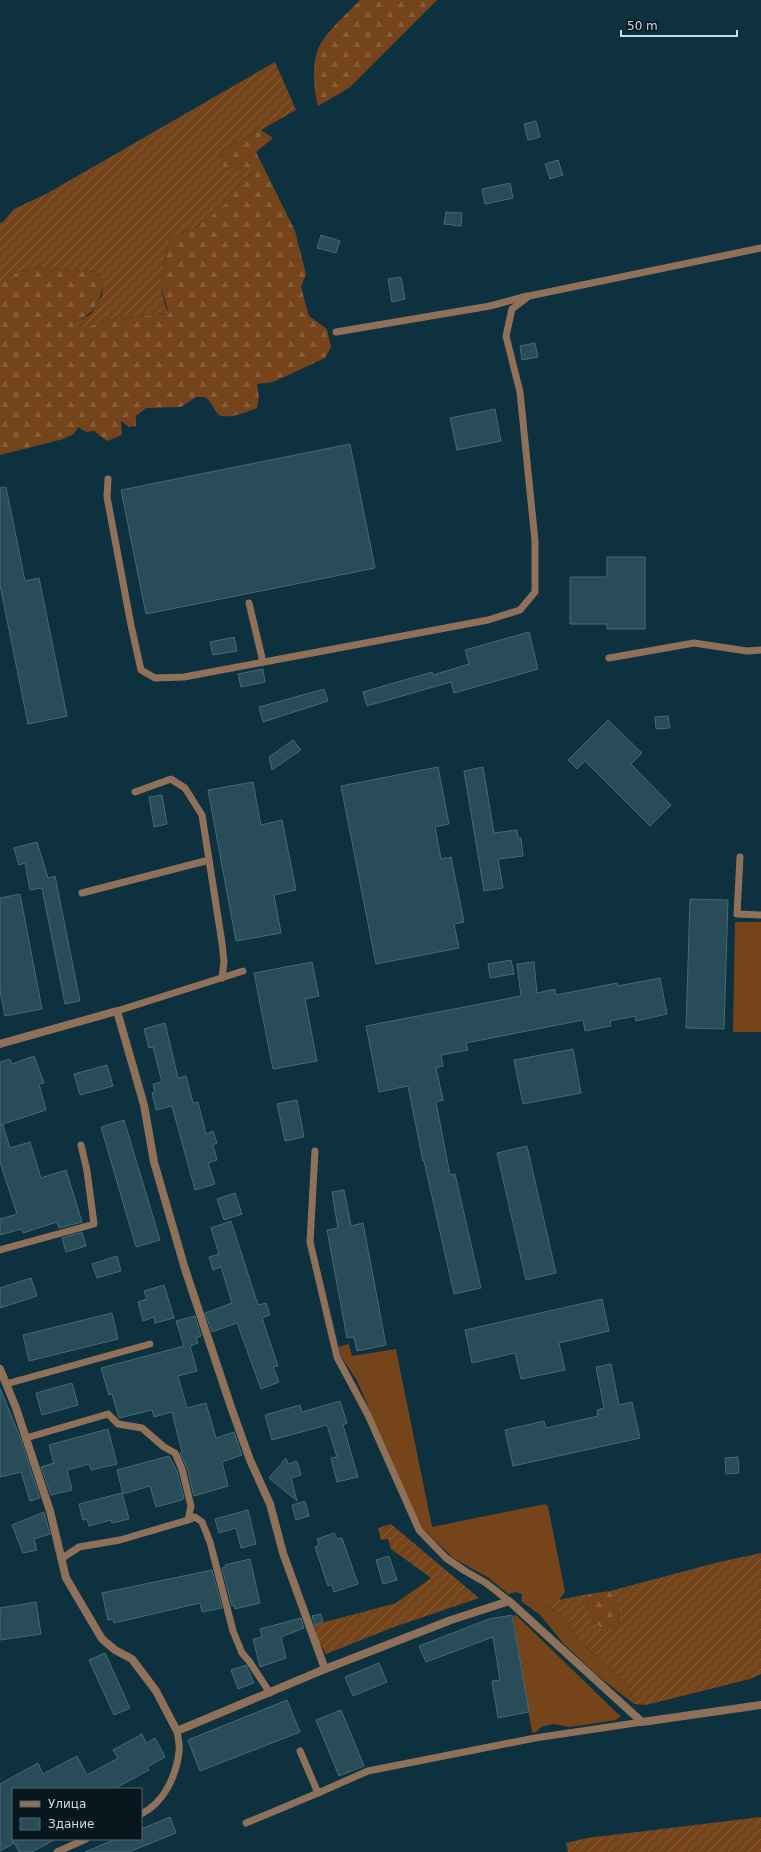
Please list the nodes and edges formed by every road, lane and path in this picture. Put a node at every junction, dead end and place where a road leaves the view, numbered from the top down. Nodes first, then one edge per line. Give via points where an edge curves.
1 (761, 248) edge
2 (529, 296) junction
3 (336, 332) dead end
4 (108, 479) dead end
5 (249, 603) dead end
6 (761, 650) edge
7 (609, 658) dead end
8 (263, 662) junction
9 (135, 792) dead end
10 (740, 857) dead end
11 (209, 860) junction
12 (82, 893) dead end
13 (761, 916) edge
14 (243, 971) dead end
15 (222, 978) junction
16 (117, 1011) junction
17 (0, 1044) edge
18 (81, 1145) dead end
19 (316, 1151) dead end
20 (0, 1250) edge
21 (150, 1344) dead end
22 (0, 1369) edge
23 (6, 1384) junction
24 (26, 1438) junction
25 (188, 1520) junction
26 (61, 1559) junction
27 (508, 1601) junction
28 (325, 1669) junction
29 (270, 1693) junction
30 (761, 1706) edge
31 (642, 1722) junction
32 (177, 1731) junction
33 (300, 1751) dead end
34 (318, 1793) junction
35 (142, 1813) edge
36 (246, 1823) dead end
37 (84, 1840) edge
38 (57, 1852) edge

1 - 2 lane
2 - 3 lane via 490,306
2 - 8 lane via 512,309 506,336 520,392 536,541 535,592 520,610 488,620
4 - 8 lane via 107,497 141,670 155,678 184,677
5 - 8 lane
6 - 7 lane via 747,651 694,643
9 - 11 lane via 171,779 185,788 202,815
10 - 13 lane via 737,914
11 - 12 lane
11 - 15 lane via 224,962
14 - 15 lane
15 - 16 lane
16 - 17 street
16 - 28 street via 144,1105 154,1162 185,1269 250,1460 270,1504 283,1553
18 - 20 lane via 94,1224
19 - 27 lane via 310,1242 337,1357 368,1415 419,1530 446,1558 486,1583
21 - 23 lane
22 - 23 street
23 - 24 street
24 - 25 lane via 108,1414 118,1424 142,1428 178,1458 191,1506
24 - 26 street via 50,1510
25 - 26 lane via 120,1540 80,1547
25 - 29 lane via 195,1517 202,1522 210,1542 233,1631 242,1653
26 - 32 street via 66,1578 102,1639 132,1659 156,1691
27 - 28 street via 451,1620
27 - 31 street
28 - 29 street
29 - 32 street
30 - 31 street
31 - 34 lane via 540,1737 368,1771
32 - 35 lane via 179,1751 174,1777 163,1796
33 - 34 lane
34 - 36 lane
37 - 38 lane

